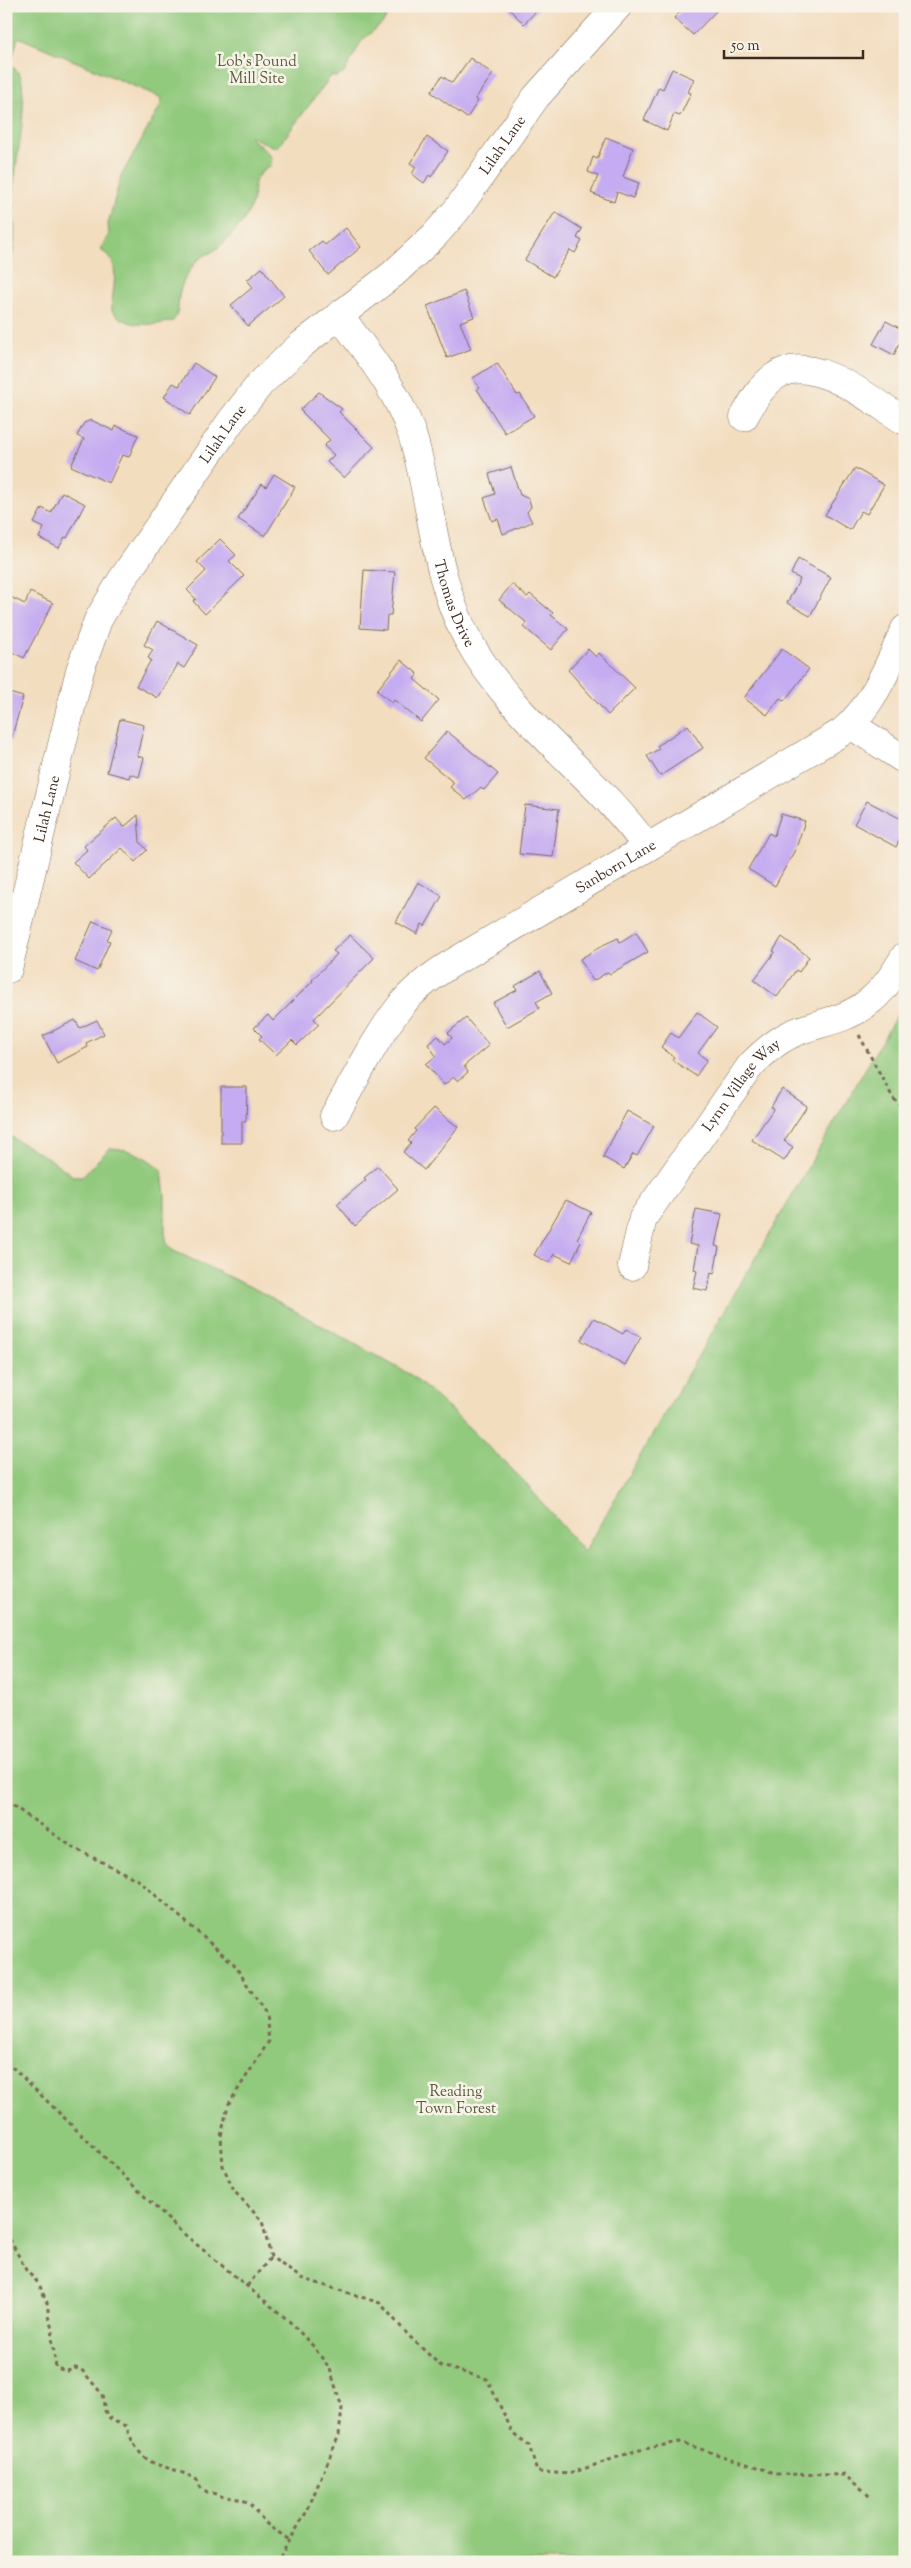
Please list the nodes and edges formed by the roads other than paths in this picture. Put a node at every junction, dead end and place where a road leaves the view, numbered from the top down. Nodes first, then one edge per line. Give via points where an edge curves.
1 (618, 6) edge
2 (339, 315) junction
3 (744, 417) dead end
4 (905, 421) edge
5 (905, 629) edge
6 (851, 725) junction
7 (905, 760) edge
8 (647, 847) junction
9 (905, 956) edge
10 (8, 969) dead end
11 (334, 1116) dead end
12 (632, 1266) dead end

1 - 2 street, Lilah Lane via 536,97 439,231 393,274
2 - 8 street, Thomas Drive via 387,382 410,428 418,452 439,562 467,637 514,707 613,804
2 - 10 street, Lilah Lane via 280,363 260,384 121,581 98,620 80,670
3 - 4 street via 773,377 801,369 828,376
5 - 6 street, Sanborn Lane via 872,697
6 - 7 street
6 - 8 street, Sanborn Lane
8 - 11 street, Sanborn Lane via 448,965 423,984 390,1021
9 - 12 street, Lynn Village Way via 877,996 848,1015 786,1036 751,1065 648,1209 640,1226

